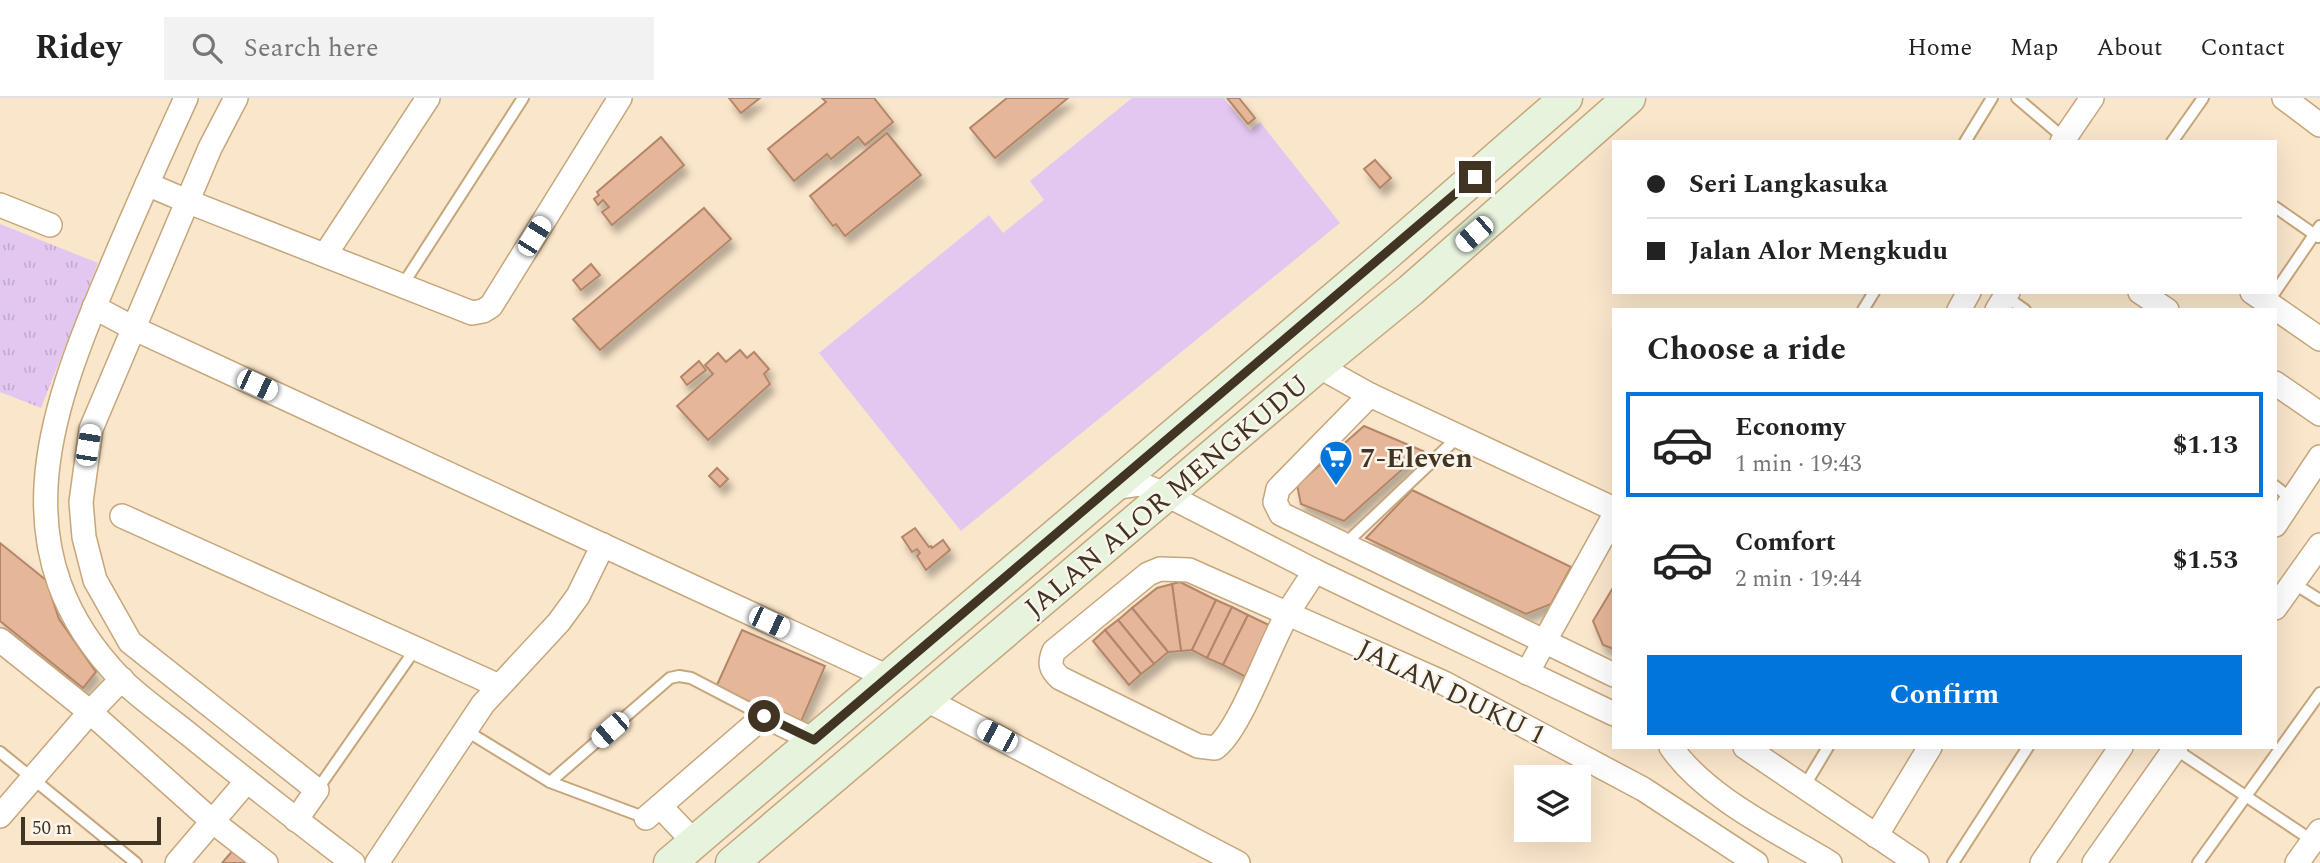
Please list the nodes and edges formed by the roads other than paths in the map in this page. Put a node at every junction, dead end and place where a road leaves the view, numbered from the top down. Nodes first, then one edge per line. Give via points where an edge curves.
1 (186, 98) edge
2 (236, 98) edge
3 (428, 98) edge
4 (523, 98) edge
5 (620, 98) edge
6 (1566, 98) edge
7 (1629, 98) edge
8 (1992, 98) edge
9 (2017, 98) edge
10 (2092, 98) edge
11 (2203, 98) edge
12 (2284, 98) edge
13 (2320, 125) edge
14 (1966, 140) edge
15 (2063, 140) edge
16 (2176, 140) edge
17 (147, 184) junction
18 (189, 202) junction
19 (0, 205) edge
20 (2277, 208) edge
21 (50, 225) dead end
22 (2318, 233) edge
23 (325, 255) junction
24 (2277, 283) edge
25 (402, 286) junction
26 (2143, 294) edge
27 (2267, 295) edge
28 (2004, 299) edge
29 (94, 307) junction
30 (2021, 308) edge
31 (2164, 308) edge
32 (133, 328) junction
33 (2320, 339) edge
34 (1318, 366) junction
35 (2277, 384) edge
36 (1370, 395) junction
37 (2320, 414) edge
38 (1459, 436) junction
39 (2320, 457) edge
40 (1111, 488) junction
41 (2284, 493) edge
42 (1167, 495) junction
43 (1612, 508) edge
44 (122, 516) dead end
45 (2277, 518) edge
46 (1612, 520) edge
47 (1345, 544) junction
48 (603, 545) junction
49 (2320, 545) edge
50 (1315, 571) junction
51 (2294, 583) junction
52 (2320, 600) edge
53 (2277, 605) edge
54 (1287, 613) junction
55 (0, 640) edge
56 (1544, 642) junction
57 (416, 648) junction
58 (1527, 673) junction
59 (1612, 674) edge
60 (888, 677) junction
61 (122, 679) junction
62 (499, 686) junction
63 (2320, 693) edge
64 (925, 699) junction
65 (90, 712) junction
66 (1612, 713) edge
67 (764, 716) junction
68 (465, 730) junction
69 (814, 740) junction
70 (1748, 749) edge
71 (1827, 749) edge
72 (1929, 749) edge
73 (2027, 749) edge
74 (2120, 749) edge
75 (2174, 749) edge
76 (2176, 749) edge
77 (1678, 751) edge
78 (0, 752) edge
79 (33, 780) junction
80 (247, 781) junction
81 (550, 782) junction
82 (1804, 787) junction
83 (317, 790) junction
84 (2246, 796) junction
85 (653, 812) junction
86 (0, 816) edge
87 (296, 820) junction
88 (212, 821) junction
89 (1877, 836) junction
90 (2316, 836) edge
91 (694, 842) junction
92 (136, 863) edge
93 (177, 863) edge
94 (266, 863) edge
95 (353, 863) edge
96 (377, 863) edge
97 (670, 863) edge
98 (732, 863) edge
99 (1238, 863) edge
100 (1756, 863) edge
101 (1830, 863) edge
102 (1917, 863) edge
103 (1952, 863) edge
104 (2042, 863) edge
105 (2094, 863) edge
106 (2198, 863) edge
107 (2297, 863) edge

1 - 17 street
2 - 18 street
3 - 23 street
4 - 25 lane
5 - 25 street via 491,306 472,313
6 - 40 main road, JALAN ALOR MENGKUDU
7 - 34 main road, JALAN ALOR MENGKUDU
8 - 14 lane
9 - 15 lane
10 - 15 street
11 - 16 lane
12 - 13 street
17 - 18 street
17 - 29 street
18 - 23 street
18 - 32 street
19 - 21 street
20 - 22 lane
22 - 24 lane
23 - 25 street
26 - 31 street
27 - 33 street
28 - 30 lane
29 - 32 street
29 - 61 street via 58,407 47,459 46,528 62,595
32 - 48 street
32 - 83 street via 91,429 85,461 81,502 95,580 130,642
34 - 36 street
34 - 42 main road, JALAN ALOR MENGKUDU
35 - 37 street
36 - 38 street
36 - 47 street via 1278,489 1275,502 1281,514
38 - 43 street
38 - 47 lane
39 - 41 street
40 - 42 street via 1140,484
40 - 60 main road, JALAN ALOR MENGKUDU
41 - 45 street
42 - 50 street
42 - 64 main road, JALAN ALOR MENGKUDU
44 - 57 street
46 - 56 street
47 - 56 street
48 - 60 street
48 - 62 street via 578,596 559,622
49 - 51 street
50 - 54 street
50 - 58 street
51 - 52 lane
51 - 53 street
54 - 54 street, JALAN DUKU 1 via 1240,711 1215,748 1198,746 1060,678 1051,666 1054,651 1160,569 1189,570
54 - 100 street, JALAN DUKU 1 via 1444,683 1562,744 1643,789
55 - 65 street
56 - 58 street
56 - 59 street
57 - 62 street
57 - 83 lane
58 - 66 street
60 - 69 main road, JALAN ALOR MENGKUDU
61 - 65 street
61 - 80 street
62 - 68 street
63 - 84 lane
64 - 98 main road, JALAN ALOR MENGKUDU
64 - 99 street
65 - 79 street
65 - 88 street
67 - 69 street
67 - 81 lane via 691,678 670,678
67 - 85 street
68 - 81 lane
68 - 96 street
69 - 91 main road, JALAN ALOR MENGKUDU
70 - 82 street
71 - 82 lane
72 - 89 street
73 - 103 lane
74 - 104 street
75 - 105 street
76 - 84 lane
77 - 101 street via 1728,801
78 - 79 lane
79 - 86 street
79 - 92 lane
80 - 87 street
80 - 88 street
81 - 85 lane
82 - 89 street
83 - 87 street
84 - 90 lane
84 - 106 lane
85 - 91 street
87 - 95 street
88 - 93 street
88 - 94 street
89 - 102 street
90 - 107 street
91 - 97 main road, JALAN ALOR MENGKUDU

